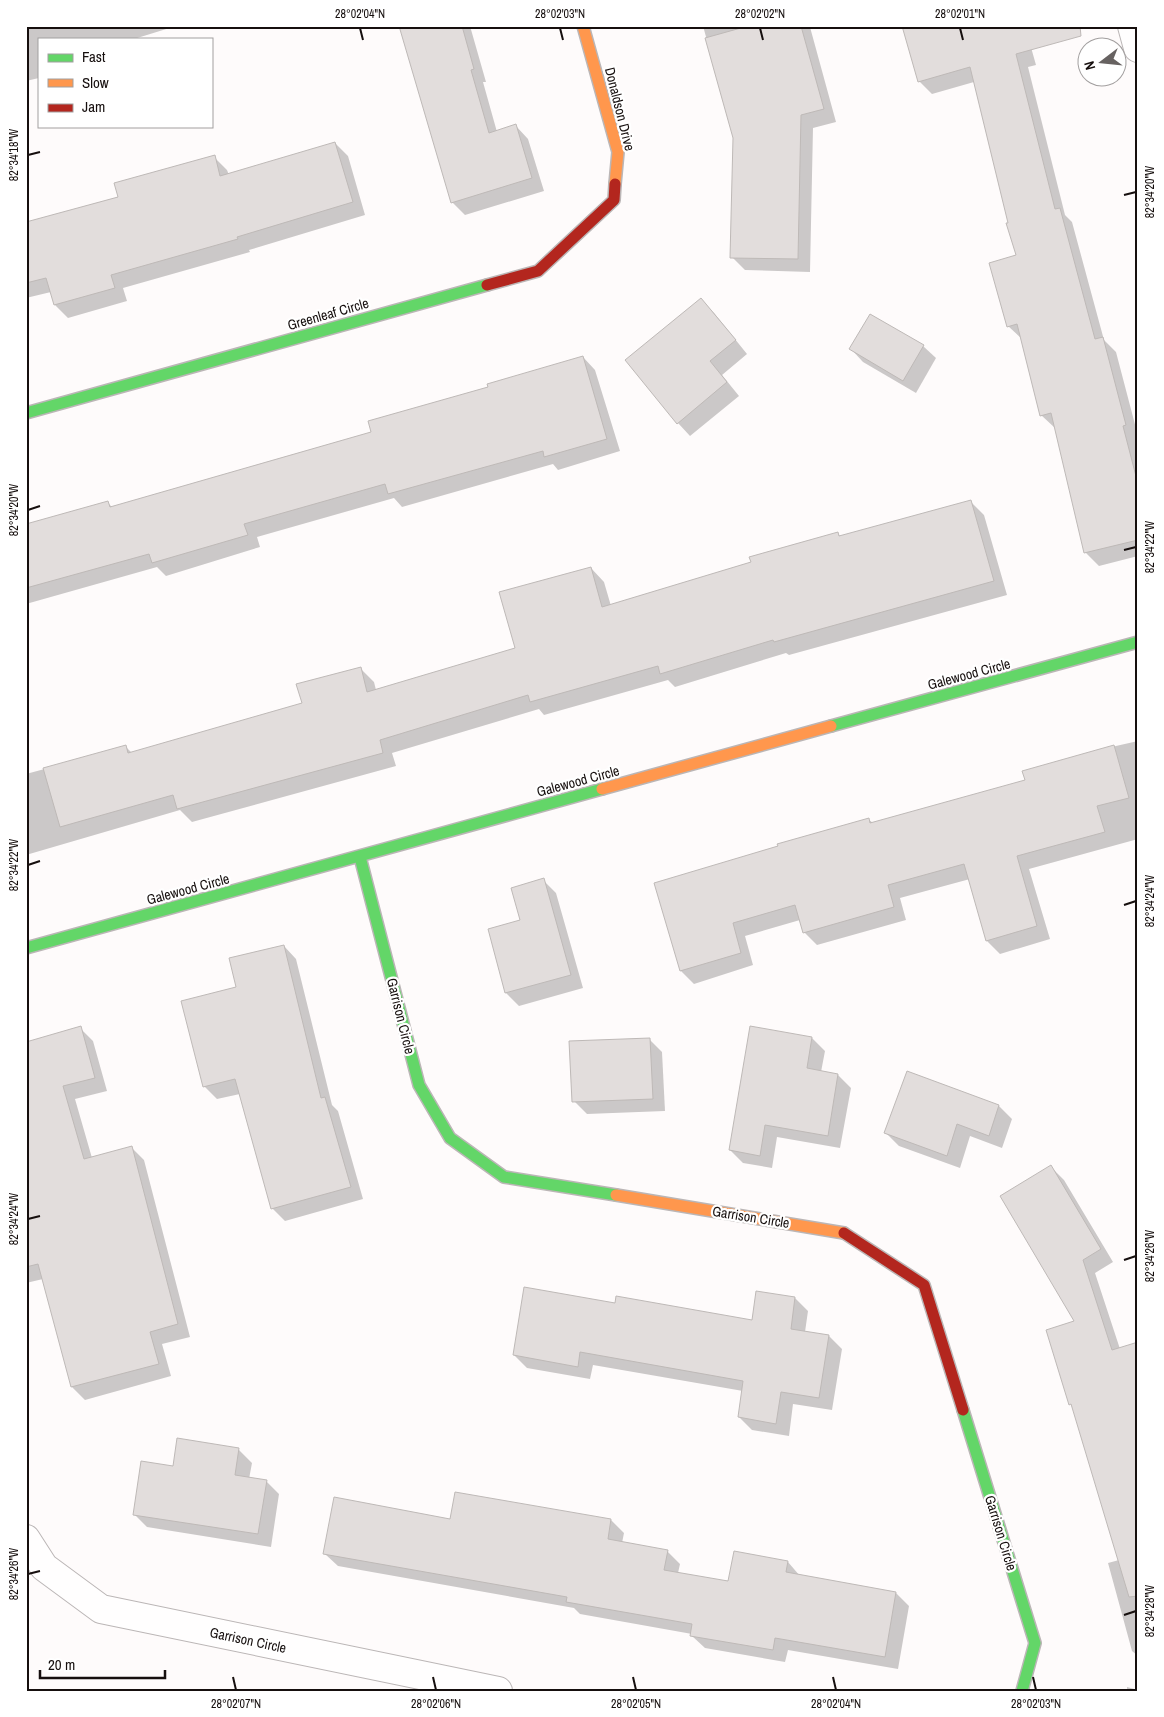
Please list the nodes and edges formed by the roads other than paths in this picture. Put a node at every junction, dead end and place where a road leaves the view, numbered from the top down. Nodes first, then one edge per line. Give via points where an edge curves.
1 (584, 26) edge
2 (1132, 26) edge
3 (1138, 48) edge
4 (614, 200) joint
5 (26, 414) edge
6 (1138, 642) edge
7 (360, 857) junction
8 (26, 948) edge
9 (26, 1540) edge
10 (498, 1691) edge
11 (1022, 1691) edge

1 - 4 street, Donaldson Drive via 618,152
2 - 3 street
4 - 5 street, Greenleaf Circle via 538,271
6 - 7 street, Galewood Circle
7 - 8 street, Galewood Circle
7 - 11 street, Garrison Circle via 419,1085 450,1138 504,1176 842,1232 924,1285 1035,1642
9 - 10 street, Garrison Circle via 44,1567 101,1610

